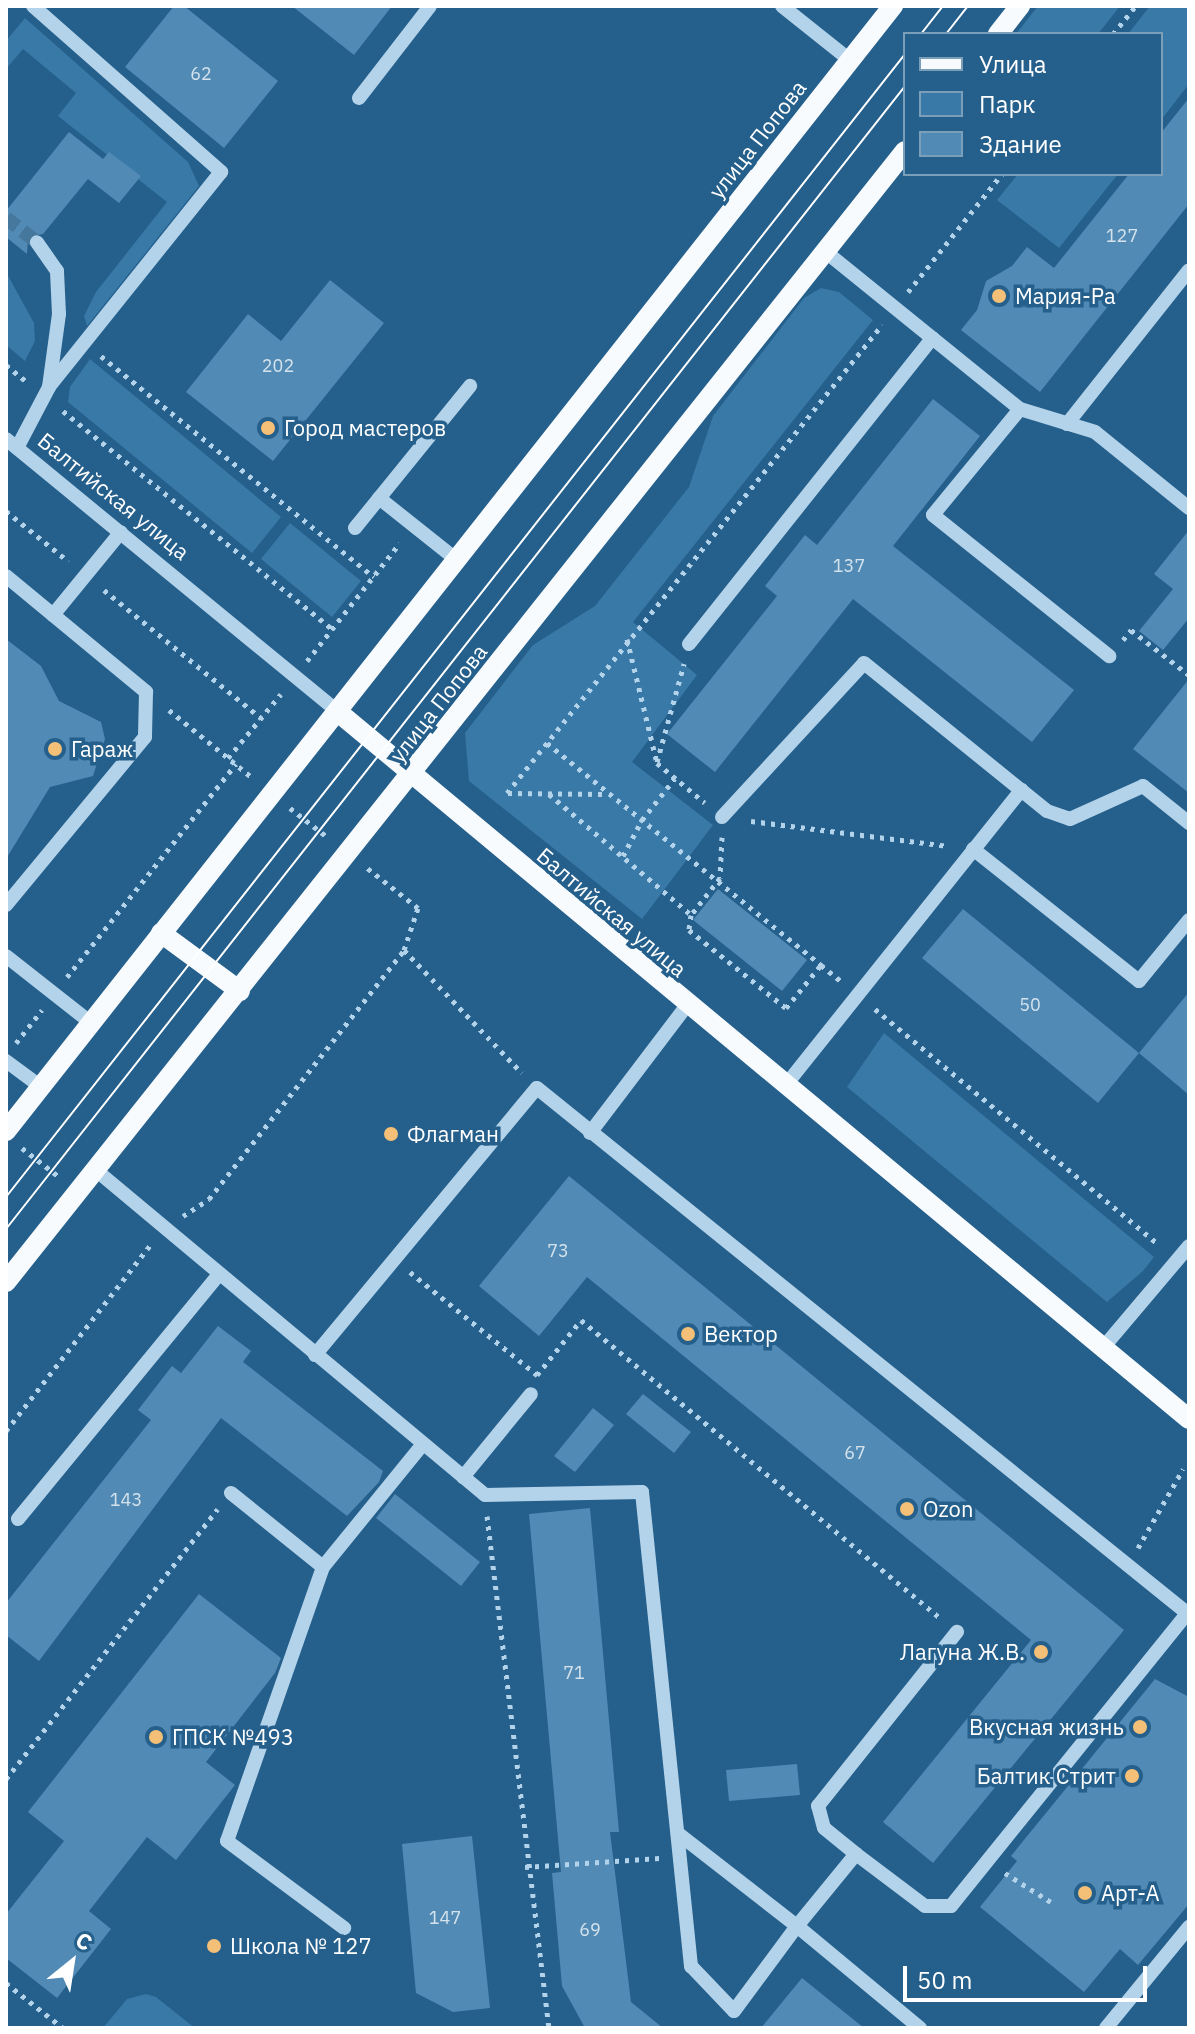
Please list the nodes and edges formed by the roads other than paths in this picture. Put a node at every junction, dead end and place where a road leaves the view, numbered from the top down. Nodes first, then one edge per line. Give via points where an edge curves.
1 (33, 6) edge
2 (430, 6) edge
3 (782, 6) edge
4 (893, 6) edge
5 (1020, 6) edge
6 (1000, 32) edge
7 (850, 60) junction
8 (359, 98) dead end
9 (903, 154) edge
10 (37, 242) tunnel mouth
11 (826, 252) junction
12 (1189, 270) edge
13 (932, 338) junction
14 (470, 386) dead end
15 (47, 392) junction
16 (1020, 409) junction
17 (1067, 424) junction
18 (12, 444) edge
19 (379, 498) junction
20 (1189, 508) edge
21 (355, 528) dead end
22 (121, 532) junction
23 (457, 560) junction
24 (6, 576) edge
25 (53, 615) junction
26 (689, 644) road end
27 (1109, 656) road end
28 (338, 712) junction
29 (412, 774) junction
30 (1021, 790) junction
31 (722, 817) road end
32 (1189, 823) edge
33 (973, 849) junction
34 (6, 905) edge
35 (1189, 920) edge
36 (161, 933) junction
37 (6, 956) edge
38 (240, 991) junction
39 (687, 1005) junction
40 (91, 1023) junction
41 (6, 1059) edge
42 (785, 1086) junction
43 (41, 1087) junction
44 (6, 1131) edge
45 (590, 1133) junction
46 (97, 1171) junction
47 (1184, 1251) edge
48 (219, 1274) junction
49 (6, 1282) edge
50 (1102, 1349) junction
51 (315, 1355) junction
52 (531, 1394) dead end
53 (1189, 1419) edge
54 (423, 1444) junction
55 (463, 1477) junction
56 (231, 1493) road end
57 (18, 1519) dead end
58 (323, 1567) junction
59 (1188, 1612) edge
60 (957, 1632) road end
61 (680, 1835) junction
62 (856, 1854) junction
63 (797, 1926) junction
64 (1189, 1927) edge
65 (344, 1928) dead end
66 (920, 2028) edge
67 (1106, 2028) edge

1 - 15 street via 221,172 82,340
2 - 8 street
3 - 7 street
4 - 7 main road, улица Попова
5 - 6 main road
7 - 23 main road, улица Попова
9 - 11 main road, улица Попова
10 - 15 street via 57,271
11 - 13 street
11 - 29 main road, улица Попова
12 - 17 street
13 - 16 street
13 - 26 street
14 - 19 street
15 - 18 street
16 - 17 street
16 - 27 street via 933,515
17 - 20 street via 1095,432
18 - 22 street, Балтийская улица
19 - 21 street
19 - 23 street
22 - 25 street
22 - 28 street, Балтийская улица
23 - 28 main road, улица Попова
24 - 25 street
25 - 34 street via 146,692 145,737
28 - 29 main road, Балтийская улица
28 - 36 main road, улица Попова
29 - 38 main road, улица Попова
29 - 39 main road, Балтийская улица
30 - 31 street via 864,663
30 - 32 street via 1047,811 1070,819 1143,786
30 - 33 street
33 - 35 street via 1139,981
33 - 42 street
36 - 38 main road
36 - 40 main road, улица Попова
37 - 40 street
38 - 46 main road, улица Попова
39 - 42 main road, Балтийская улица
39 - 45 street
40 - 43 main road, улица Попова
41 - 43 street
42 - 50 main road, Балтийская улица
43 - 44 main road, улица Попова
45 - 51 street via 537,1088
45 - 59 street
46 - 48 street
46 - 49 main road, улица Попова
47 - 50 street
48 - 51 street
48 - 57 street
50 - 53 main road, Балтийская улица
51 - 54 street
52 - 55 street
54 - 55 street
54 - 58 street
55 - 61 street via 485,1495 642,1492
56 - 58 street
58 - 65 street via 227,1841
59 - 62 street via 951,1906 925,1906
60 - 62 street via 818,1806 824,1828
61 - 63 street
61 - 63 street via 691,1966 734,2011
62 - 63 street
63 - 66 street
64 - 67 street

